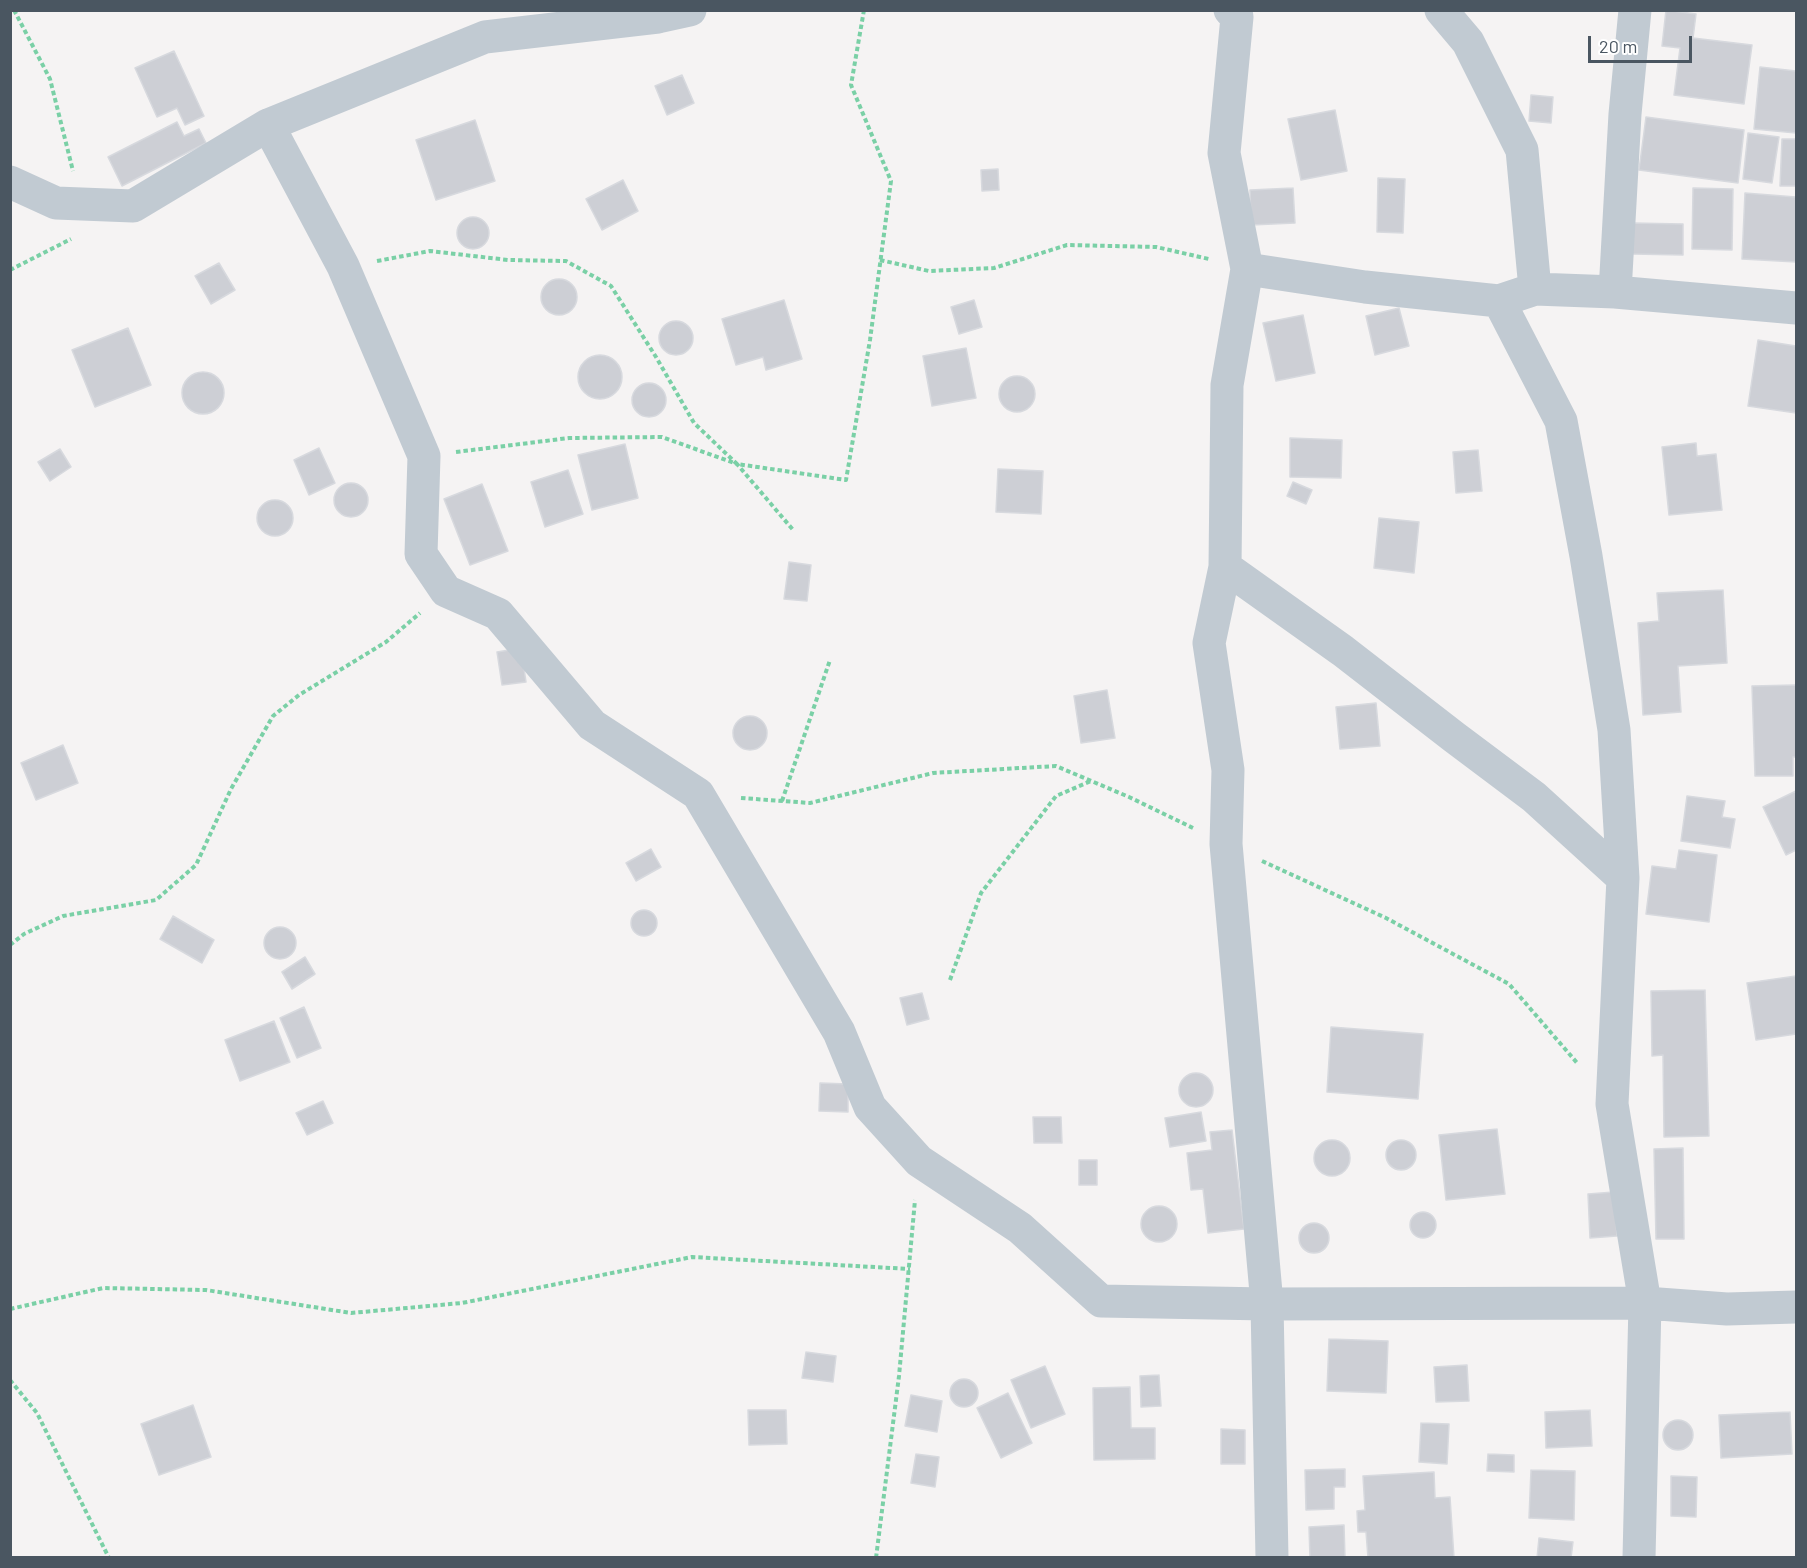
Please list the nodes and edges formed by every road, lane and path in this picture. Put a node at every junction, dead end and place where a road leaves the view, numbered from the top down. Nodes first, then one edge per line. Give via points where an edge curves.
1 (14, 10) edge
2 (690, 10) edge
3 (864, 10) edge
4 (1230, 10) edge
5 (1441, 10) edge
6 (1635, 10) edge
7 (653, 14) edge
8 (268, 125) junction
9 (10, 182) edge
10 (81, 204) junction
11 (880, 260) junction
12 (344, 266) junction
13 (1247, 268) junction
14 (1535, 290) junction
15 (1615, 292) junction
16 (1498, 301) junction
17 (1797, 308) edge
18 (424, 456) junction
19 (737, 464) junction
20 (794, 531) dead end
21 (1225, 567) junction
22 (446, 591) junction
23 (830, 660) dead end
24 (1092, 781) junction
25 (698, 794) junction
26 (782, 801) junction
27 (1226, 844) junction
28 (1623, 878) junction
29 (10, 945) edge
30 (950, 980) dead end
31 (1612, 1104) junction
32 (919, 1161) junction
33 (910, 1269) junction
34 (1645, 1303) junction
35 (1267, 1304) junction
36 (1797, 1307) edge
37 (10, 1309) edge
38 (10, 1380) edge
39 (109, 1557) edge
40 (876, 1557) edge
41 (1272, 1557) edge
42 (1639, 1557) edge

1 - 10 path via 50,79
2 - 7 street
3 - 11 path via 851,85 891,181
4 - 13 street via 1237,17 1224,153
5 - 14 street via 1468,42 1522,150
6 - 15 street
7 - 8 street via 485,37
8 - 10 street via 133,206
8 - 12 street
9 - 10 street via 56,203
11 - 13 path via 929,271 983,269 1067,245 1144,246
11 - 19 path via 846,480
12 - 18 street
12 - 19 path via 430,252 566,261 611,286 694,423
13 - 16 street via 1365,287
13 - 21 street via 1227,385
14 - 15 street
14 - 16 street
15 - 17 street
16 - 28 street via 1561,421 1614,730
18 - 19 path via 569,438 662,437
18 - 22 street via 420,554
19 - 20 path
21 - 27 street via 1209,643 1228,770
21 - 28 street via 1534,796
22 - 25 street via 498,614 592,725
22 - 29 path via 386,642 298,695 273,716 231,789 196,866 156,900 63,916
23 - 26 path
24 - 26 path via 1056,766 933,773 810,804
24 - 27 path
24 - 30 path via 1056,796 981,893
25 - 26 path
25 - 32 street via 839,1032 870,1107
27 - 31 path via 1386,918 1509,984
27 - 35 street
28 - 31 street
31 - 34 street
32 - 33 path
32 - 35 street via 1020,1228 1101,1300
33 - 37 path via 692,1257 462,1303 351,1313 206,1290 104,1288
33 - 40 path
34 - 35 street
34 - 36 street via 1727,1309
34 - 42 street
35 - 41 street
38 - 39 path via 37,1413

